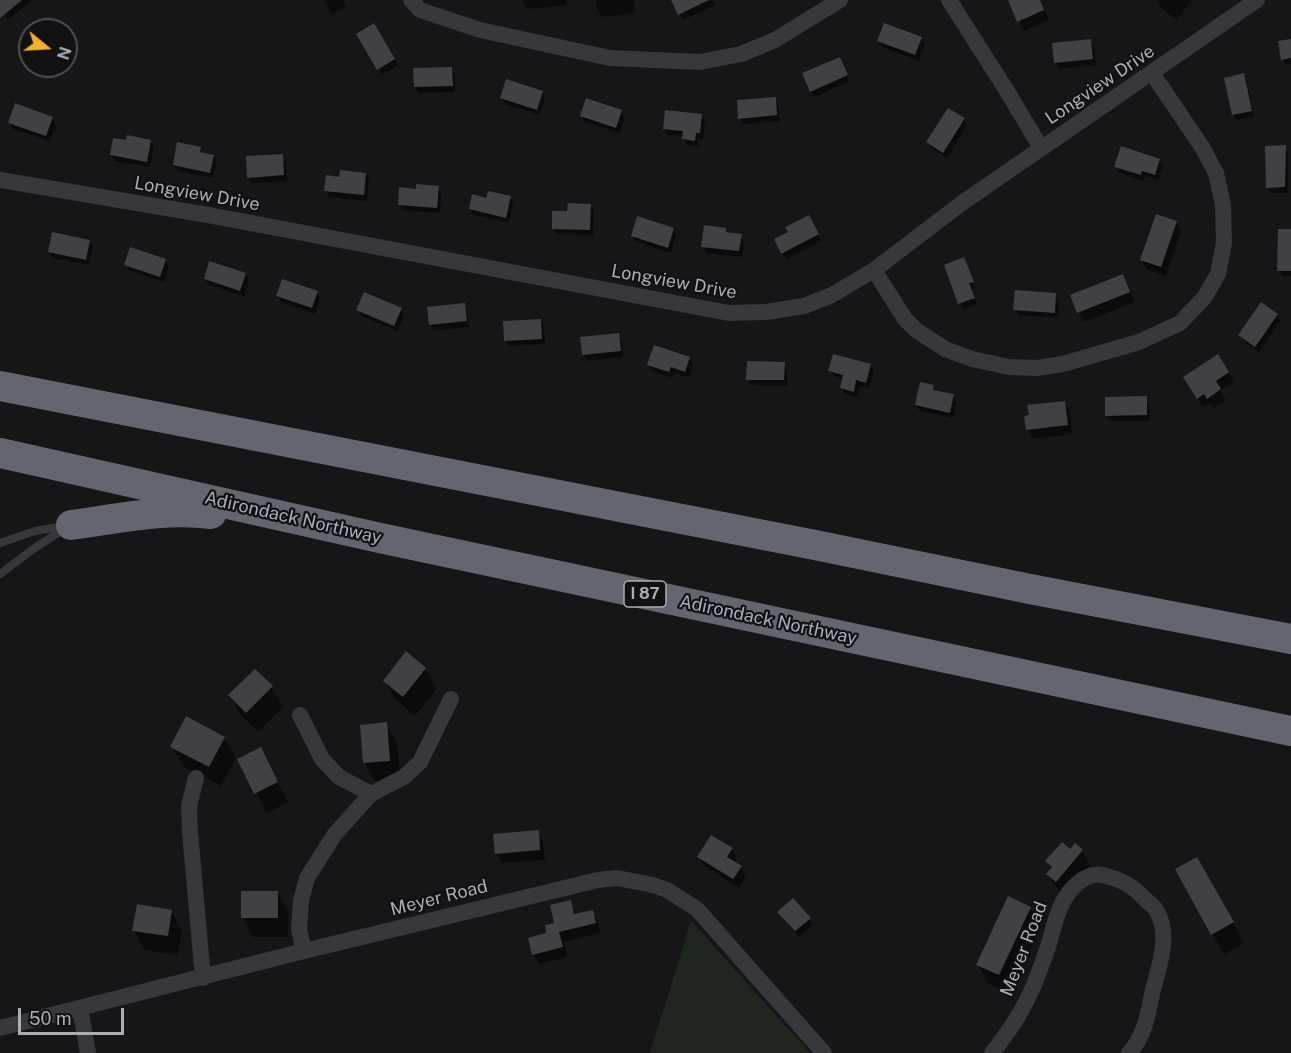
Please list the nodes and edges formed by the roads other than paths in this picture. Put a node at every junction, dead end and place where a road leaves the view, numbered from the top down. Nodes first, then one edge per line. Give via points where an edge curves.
1 (411, 0) edge
2 (840, 0) edge
3 (950, 0) edge
4 (1257, 0) edge
5 (1152, 73) junction
6 (1041, 148) junction
7 (0, 180) edge
8 (874, 270) junction
9 (0, 386) edge
10 (0, 453) edge
11 (71, 525) junction
12 (380, 538) junction
13 (0, 543) edge
14 (0, 574) edge
15 (1291, 639) edge
16 (451, 699) dead end
17 (300, 715) dead end
18 (1291, 731) edge
19 (196, 778) dead end
20 (371, 794) junction
21 (304, 951) junction
22 (203, 978) junction
23 (80, 1008) junction
24 (0, 1028) edge
25 (88, 1053) edge
26 (824, 1053) edge
27 (992, 1053) edge
28 (1129, 1053) edge

1 - 2 street via 420,9 480,30 556,47 610,58 700,62 741,54 774,40
3 - 6 street
4 - 5 street, Longview Drive
5 - 6 street, Longview Drive
5 - 8 street via 1216,173 1223,205 1224,243 1218,274 1204,298 1180,324 1139,342 1063,364 1010,367 945,349 916,330
6 - 8 street, Longview Drive
7 - 8 street, Longview Drive via 220,217 729,313 804,306 832,295
9 - 15 highway
10 - 12 highway, Adirondack Northway / I 87
11 - 12 highway via 194,512
11 - 13 lane via 35,531
11 - 14 lane
12 - 18 highway, Adirondack Northway / I 87
16 - 20 street via 420,762 404,777
17 - 20 street via 322,759 339,777
19 - 22 street via 189,806
20 - 21 street via 335,834 307,878 299,929
21 - 22 street, Meyer Road
21 - 26 street, Meyer Road via 598,880 634,881 667,890 697,909
22 - 23 street, Meyer Road
23 - 24 street, Meyer Road
23 - 25 street
27 - 28 street, Meyer Road via 1033,986 1066,894 1090,875 1101,874 1124,882 1141,894 1156,910 1163,929 1164,943 1146,1023

